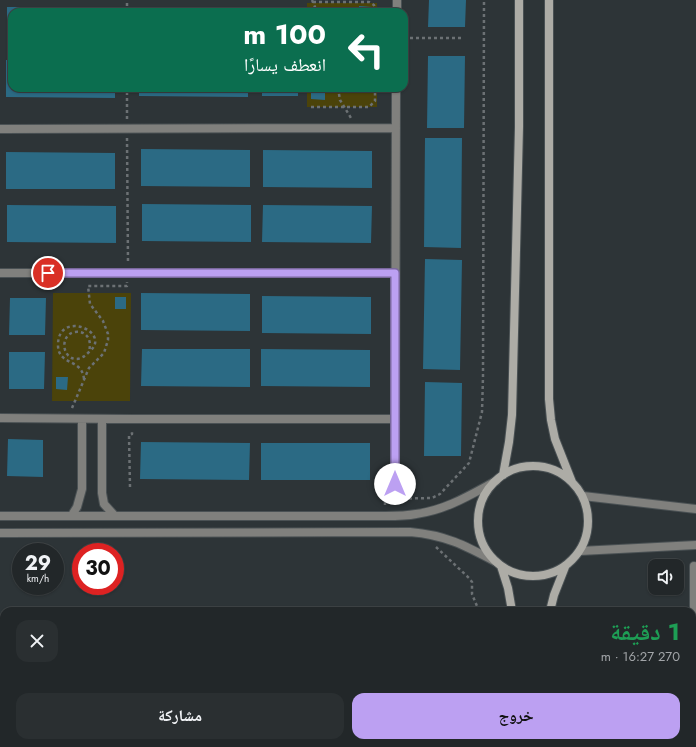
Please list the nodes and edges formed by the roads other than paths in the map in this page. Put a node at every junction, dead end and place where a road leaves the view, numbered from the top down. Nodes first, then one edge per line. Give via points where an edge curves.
1 (519, 0) edge
2 (549, 0) edge
3 (396, 92) edge
4 (396, 128) junction
5 (0, 129) edge
6 (0, 273) edge
7 (395, 273) junction
8 (0, 418) edge
9 (82, 419) junction
10 (102, 419) junction
11 (395, 419) junction
12 (503, 475) junction
13 (496, 481) junction
14 (572, 482) junction
15 (395, 484) dead end
16 (582, 496) junction
17 (696, 509) edge
18 (72, 515) junction
19 (114, 515) junction
20 (0, 516) edge
21 (0, 533) edge
22 (696, 545) edge
23 (580, 551) junction
24 (499, 564) junction
25 (694, 566) dead end
26 (565, 567) junction
27 (511, 607) edge
28 (551, 607) edge
29 (694, 607) edge

1 - 12 main road via 519,127 512,415
2 - 14 main road via 549,399 555,439
3 - 4 street
4 - 5 street
4 - 7 street
6 - 7 street
7 - 11 street
8 - 9 street
9 - 10 street
9 - 18 street via 82,489
10 - 11 street
10 - 19 street via 102,493 104,504
11 - 15 street
12 - 13 main road
12 - 14 main road via 526,466 538,466 562,474
13 - 19 street via 448,506 415,514
13 - 24 main road via 486,492 478,522 480,537 487,551
14 - 16 main road
16 - 17 street
16 - 23 main road via 588,524 586,538
18 - 19 street
18 - 20 street
21 - 24 street via 410,532 451,540
22 - 23 street
23 - 26 main road
24 - 26 main road via 513,573 526,576 546,575
24 - 27 main road via 508,588
25 - 29 street
26 - 28 main road

